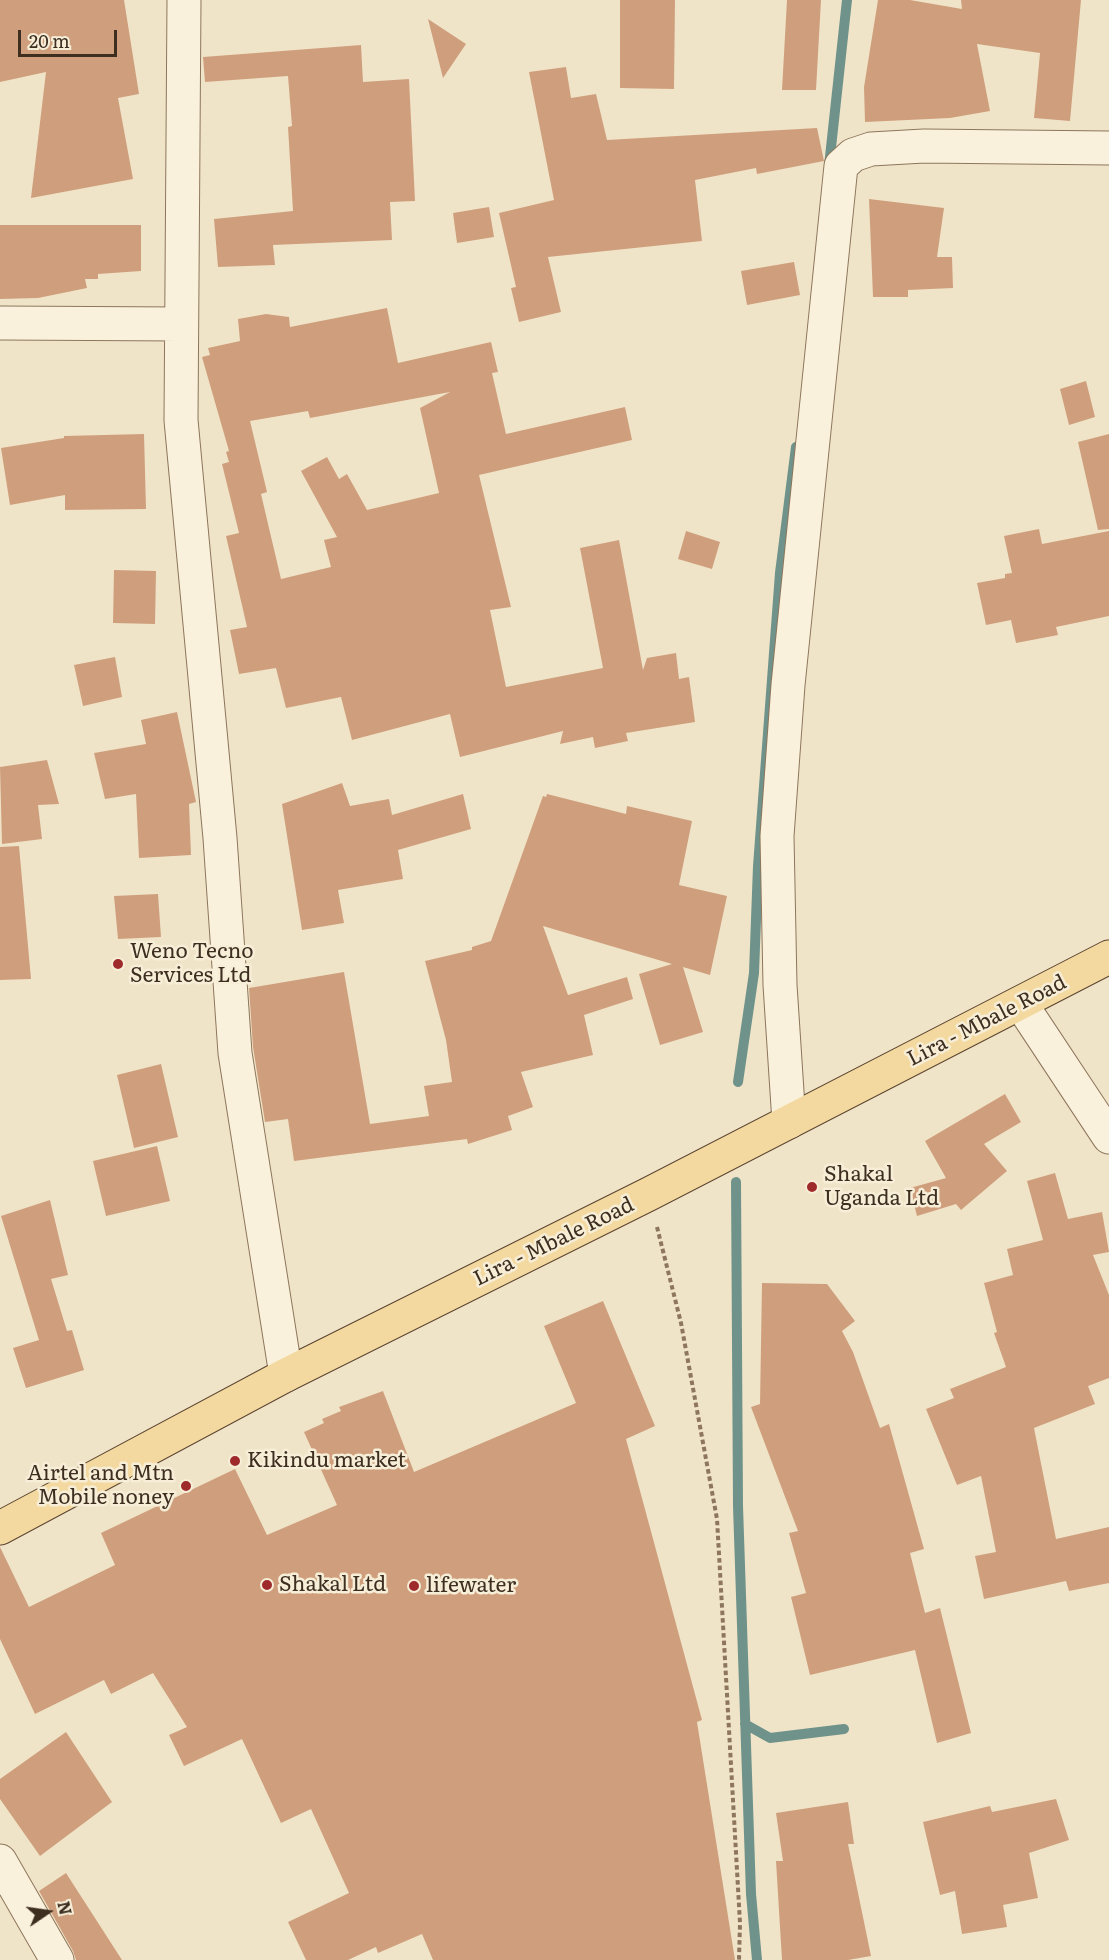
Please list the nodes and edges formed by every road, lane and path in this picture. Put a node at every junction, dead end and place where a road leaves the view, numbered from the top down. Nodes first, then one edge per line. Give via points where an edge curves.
1 (184, 0) edge
2 (1109, 148) edge
3 (0, 323) edge
4 (180, 324) junction
5 (1109, 957) edge
6 (1021, 1004) junction
7 (789, 1122) junction
8 (1109, 1137) edge
9 (649, 1194) junction
10 (286, 1375) junction
11 (0, 1528) edge
12 (0, 1861) edge
13 (57, 1960) edge
14 (739, 1960) edge

1 - 4 street
2 - 7 street via 871,149 853,155 841,166 790,662 777,836 780,985
3 - 4 street
4 - 10 street via 181,420 220,838 235,1053
5 - 6 main road, Lira - Mbale Road
6 - 7 main road, Lira - Mbale Road
6 - 8 street
7 - 9 main road, Lira - Mbale Road
9 - 10 main road, Lira - Mbale Road
9 - 14 path via 681,1323 717,1519
10 - 11 main road, Lira - Mbale Road
12 - 13 street

